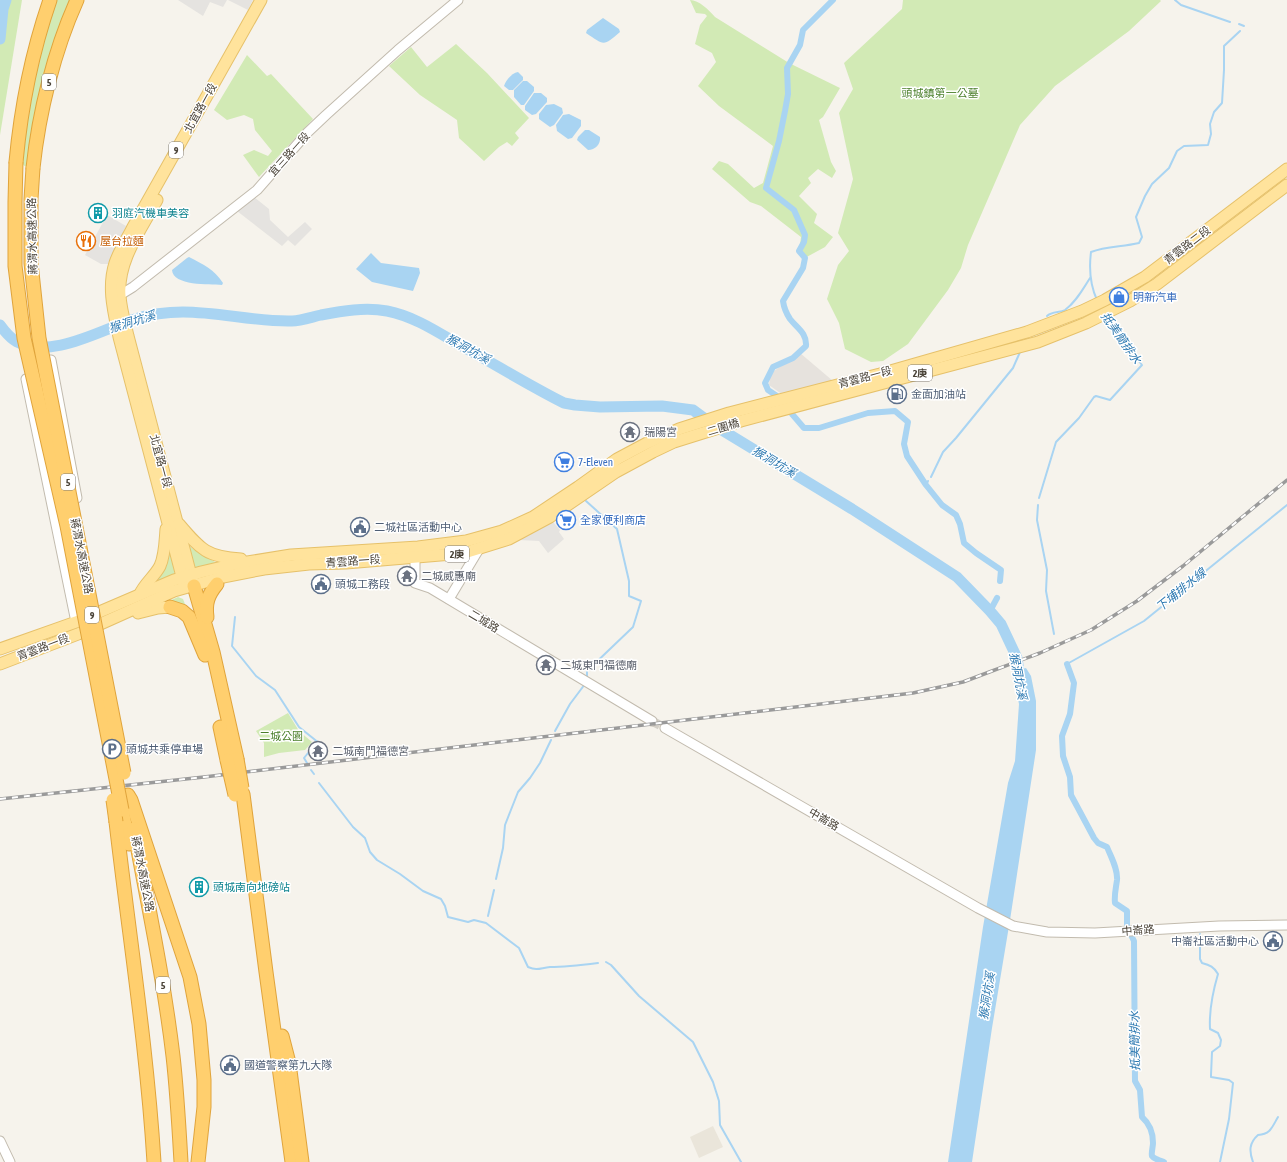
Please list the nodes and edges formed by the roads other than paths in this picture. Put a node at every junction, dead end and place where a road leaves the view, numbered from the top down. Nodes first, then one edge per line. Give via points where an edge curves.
1 (50, 0) edge
2 (77, 0) edge
3 (261, 0) edge
4 (268, 0) edge
5 (458, 0) edge
6 (1287, 169) edge
7 (1287, 185) edge
8 (116, 301) junction
9 (1082, 311) joint
10 (1086, 323) joint
11 (51, 360) dead end
12 (26, 378) dead end
13 (739, 410) joint
14 (753, 418) joint
15 (679, 429) joint
16 (693, 436) joint
17 (172, 522) junction
18 (418, 547) junction
19 (480, 549) junction
20 (377, 555) junction
21 (415, 558) junction
22 (260, 559) junction
23 (220, 581) junction
24 (188, 582) junction
25 (140, 595) junction
26 (449, 600) junction
27 (170, 607) joint
28 (98, 613) junction
29 (118, 616) junction
30 (76, 622) junction
31 (0, 649) edge
32 (209, 654) junction
33 (0, 664) edge
34 (652, 720) tunnel mouth
35 (665, 728) tunnel mouth
36 (239, 794) junction
37 (126, 812) junction
38 (1287, 925) edge
39 (266, 972) junction
40 (0, 1141) edge
41 (10, 1162) edge
42 (154, 1162) edge
43 (173, 1162) edge
44 (181, 1162) edge
45 (198, 1162) edge
46 (283, 1162) edge
47 (292, 1162) edge
48 (302, 1162) edge

1 - 37 highway, 蔣渭水高速公路 / 5, bridge via 30,75 19,135 15,202 16,266 24,338 67,526 104,725
2 - 37 highway, 蔣渭水高速公路 / 5, bridge via 69,17 51,76 37,133 31,199 31,263 39,338 128,795
3 - 8 main road, 北宜路一段 / 9 via 115,264 112,284
4 - 8 main road, 北宜路一段 / 9 via 127,255
5 - 8 street, 宜三路一段 via 326,115 257,190
6 - 9 main road, 青雲路二段 / 2庚 via 1145,277
7 - 10 main road, 青雲路二段 / 2庚 via 1157,284
8 - 17 main road, 北宜路一段 / 9
9 - 13 main road, 青雲路一段 / 2庚 via 1027,332 880,374
10 - 14 main road, 青雲路一段 / 2庚 via 1038,342
11 - 28 street
12 - 30 street
13 - 15 main road, 二圍橋 / 2庚
14 - 16 main road, 二圍橋 / 2庚
15 - 18 main road, 青雲路一段 / 2庚 via 627,453 533,517 502,532 466,542
16 - 19 main road, 青雲路一段 / 2庚 via 674,442 616,472 530,529
17 - 22 main road via 209,554 227,558
17 - 24 main road, 北宜路一段 / 9
17 - 25 main road via 160,566
18 - 20 main road, 青雲路一段 / 2庚
18 - 21 street, 二城路
19 - 21 main road, 青雲路一段 / 2庚
19 - 26 street
20 - 21 main road, 青雲路一段 / 2庚
20 - 22 main road, 青雲路一段 / 2庚 via 291,555
20 - 23 main road, 青雲路一段 / 2庚 via 346,563 264,569
21 - 26 street, 二城路 via 415,583 430,588
22 - 24 main road, 青雲路一段 / 2庚 via 228,565
23 - 24 main road, 青雲路一段 / 2庚
23 - 32 highway via 209,594 206,607
24 - 25 main road, 青雲路一段 / 9
24 - 29 main road, 青雲路一段 / 9
24 - 32 highway
25 - 28 main road, 青雲路一段 / 9
26 - 34 street, 二城路
27 - 29 main road
27 - 32 highway via 189,618
28 - 30 main road, 青雲路一段 / 9
29 - 33 main road, 青雲路一段 / 9
30 - 31 main road, 青雲路一段 / 9
32 - 36 highway, bridge
35 - 38 street, 中崙路 via 1012,926 1047,932 1095,933
36 - 39 highway
36 - 46 highway via 241,829
37 - 42 highway
37 - 43 highway, 蔣渭水高速公路 / 5 via 162,1030
37 - 44 highway, 蔣渭水高速公路 / 5 via 148,898 168,1019
37 - 45 highway via 190,976 199,1024 204,1080
39 - 47 highway
39 - 48 highway via 289,1063
40 - 41 street

